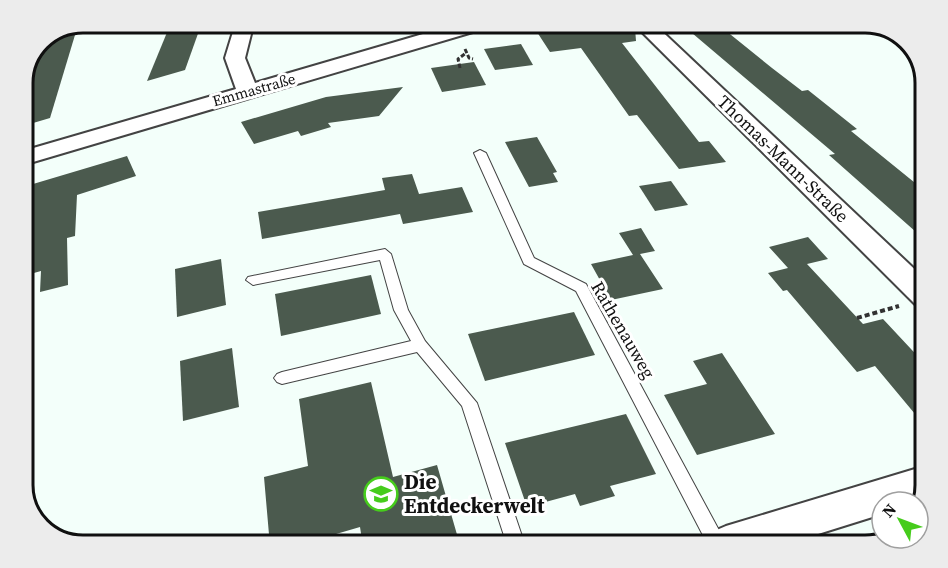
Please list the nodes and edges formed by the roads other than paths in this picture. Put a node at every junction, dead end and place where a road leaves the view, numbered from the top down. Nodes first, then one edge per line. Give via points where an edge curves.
1 (241, 33) edge
2 (448, 33) edge
3 (652, 33) edge
4 (247, 91) junction
5 (480, 153) dead end
6 (33, 155) edge
7 (253, 280) dead end
8 (915, 285) edge
9 (420, 345) junction
10 (282, 378) dead end
11 (915, 487) edge
12 (512, 535) edge
13 (712, 535) edge
14 (761, 535) edge

1 - 4 street via 235,58
2 - 4 street, Emmastraße
3 - 8 street, Thomas-Mann-Straße
4 - 6 street, Emmastraße
5 - 13 lane, Rathenauweg via 529,261 581,288
7 - 9 lane via 385,254 401,310
9 - 10 lane
9 - 12 lane via 469,403
11 - 14 street

